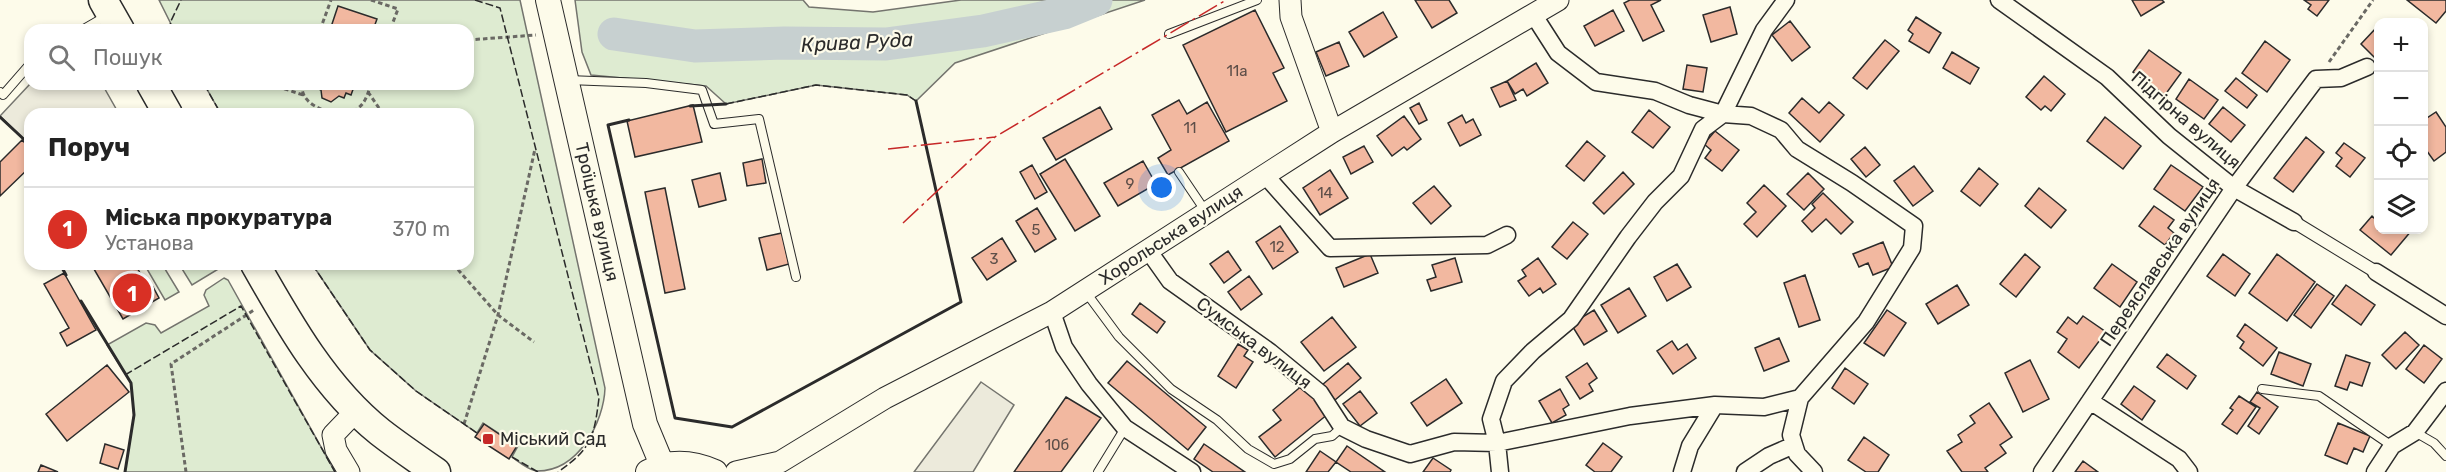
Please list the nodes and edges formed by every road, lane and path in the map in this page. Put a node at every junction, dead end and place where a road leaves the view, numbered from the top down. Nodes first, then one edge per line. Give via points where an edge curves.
1 (331, 0) edge
2 (371, 0) edge
3 (548, 0) edge
4 (1257, 0) edge
5 (1290, 0) edge
6 (1557, 0) edge
7 (1786, 0) edge
8 (1999, 0) edge
9 (2373, 0) edge
10 (111, 14) edge
11 (1533, 14) junction
12 (93, 24) edge
13 (322, 24) edge
14 (392, 24) edge
15 (556, 33) junction
16 (1169, 34) dead end
17 (474, 40) edge
18 (2367, 67) dead end
19 (24, 71) edge
20 (2316, 79) junction
21 (567, 80) junction
22 (154, 90) edge
23 (288, 90) edge
24 (303, 90) edge
25 (0, 92) edge
26 (368, 92) joint
27 (303, 95) junction
28 (165, 108) edge
29 (318, 108) edge
30 (360, 108) edge
31 (379, 108) edge
32 (1723, 114) junction
33 (1332, 132) junction
34 (536, 149) dead end
35 (1179, 172) dead end
36 (1265, 175) junction
37 (2234, 188) junction
38 (1206, 212) junction
39 (2294, 222) joint
40 (1507, 235) dead end
41 (1148, 250) junction
42 (258, 270) edge
43 (458, 270) edge
44 (2376, 272) joint
45 (796, 277) dead end
46 (1085, 290) junction
47 (274, 298) junction
48 (1052, 312) junction
49 (498, 315) junction
50 (2446, 316) edge
51 (534, 342) dead end
52 (2262, 388) dead end
53 (2446, 391) edge
54 (1800, 398) junction
55 (2090, 401) junction
56 (1715, 405) junction
57 (357, 410) junction
58 (464, 424) dead end
59 (1342, 427) junction
60 (1125, 428) junction
61 (2415, 432) junction
62 (1497, 443) junction
63 (1794, 445) junction
64 (2392, 446) junction
65 (2446, 456) edge
66 (777, 467) edge
67 (653, 470) edge
68 (186, 472) edge
69 (349, 472) edge
70 (436, 472) edge
71 (715, 472) edge
72 (736, 472) edge
73 (1098, 472) edge
74 (1192, 472) edge
75 (1500, 472) edge
76 (1682, 472) edge
77 (1745, 472) edge
78 (1814, 472) edge
79 (2042, 472) edge
80 (2189, 472) edge
81 (2375, 472) edge

1 - 13 path
2 - 14 path via 398,9
3 - 15 main road, Троїцька вулиця
4 - 16 lane
5 - 33 street via 1292,17
6 - 11 street, Хорольська вулиця
7 - 32 street via 1764,30
8 - 37 street, Підгірна вулиця via 2107,77 2169,136
9 - 20 path
10 - 12 lane
11 - 32 street via 1558,53 1596,82 1655,92
11 - 33 street, Хорольська вулиця
15 - 17 path
15 - 21 main road, Троїцька вулиця
18 - 20 street via 2341,78
19 - 25 lane via 3,95
20 - 37 street, Переяславська вулиця
21 - 45 lane via 702,90 714,124 759,119
21 - 67 main road, Троїцька вулиця
22 - 28 highway
23 - 27 path
24 - 27 path
26 - 30 path
26 - 31 path
27 - 29 path
32 - 54 street via 1751,116 1781,130 1797,149 1914,226 1912,248 1866,322
32 - 62 street via 1703,129 1681,176 1628,237 1570,319 1504,381 1491,419
33 - 36 street, Хорольська вулиця
34 - 49 path
35 - 38 lane
36 - 38 street, Хорольська вулиця
36 - 40 street via 1330,248 1487,245
37 - 39 street, Підгірна вулиця
37 - 55 street, Переяславська вулиця
38 - 41 street, Хорольська вулиця
39 - 44 street, Підгірна вулиця
41 - 46 street, Хорольська вулиця
41 - 59 street, Сумська вулиця via 1170,281 1320,393
42 - 47 highway
43 - 49 path
44 - 50 street, Підгірна вулиця
46 - 48 street, Хорольська вулиця
46 - 59 lane via 1119,337 1171,389 1217,420 1248,449 1274,464 1290,459 1315,439 1332,436
47 - 57 highway via 290,326
47 - 68 path via 171,364
48 - 60 street via 1064,347
48 - 66 street, Хорольська вулиця via 885,398
49 - 51 path
49 - 58 path
52 - 64 lane via 2319,396
53 - 61 street
54 - 56 street via 1764,407
54 - 63 street via 1791,435
55 - 79 street, Переяславська вулиця
55 - 80 street via 2179,459
56 - 62 street via 1630,416
56 - 76 street via 1689,446
57 - 69 street via 333,435 336,450
57 - 70 highway
59 - 62 street via 1410,454 1454,442
60 - 73 lane
60 - 74 street
61 - 64 street
61 - 65 lane
62 - 75 street
63 - 77 street
63 - 78 street
64 - 81 street
66 - 72 street, Хорольська вулиця
67 - 71 main road via 687,463

